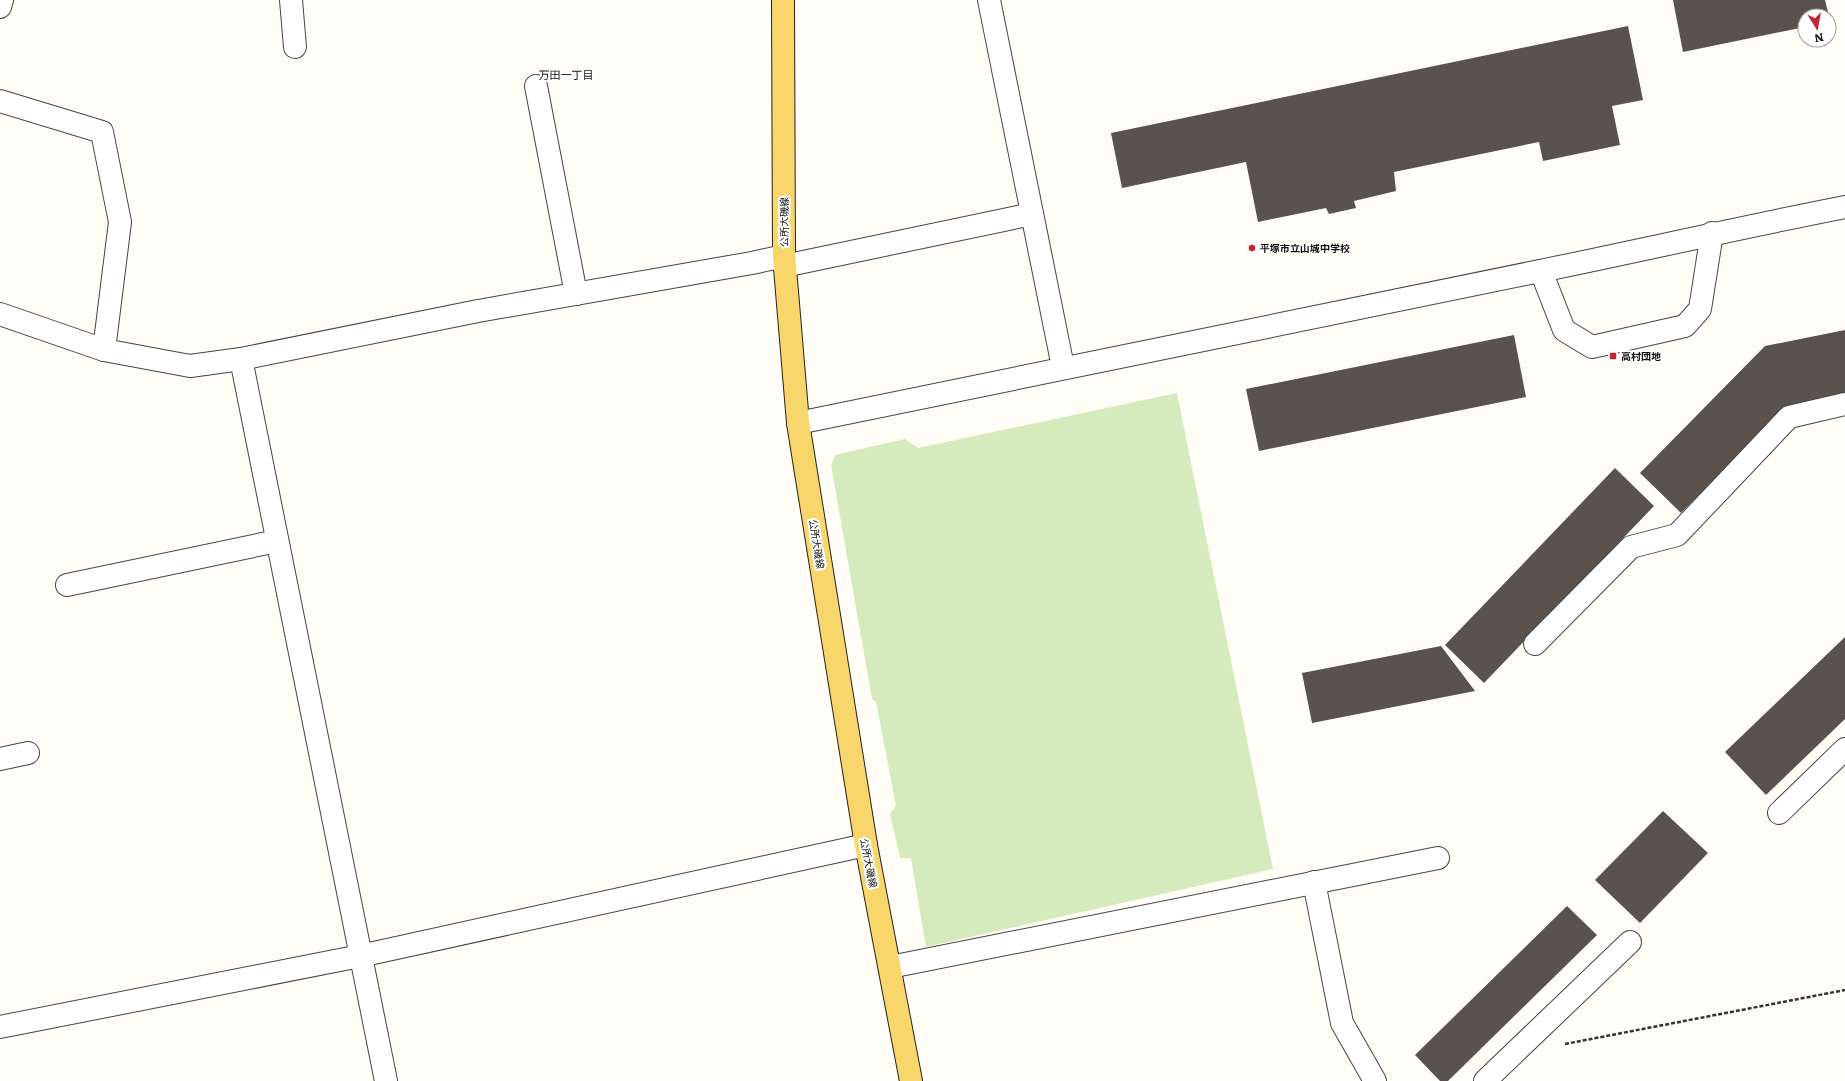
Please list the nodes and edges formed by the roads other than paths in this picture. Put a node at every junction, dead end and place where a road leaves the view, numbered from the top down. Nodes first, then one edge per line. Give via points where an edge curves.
1 (2, 0) edge
2 (291, 0) edge
3 (783, 0) edge
4 (989, 0) edge
5 (0, 7) edge
6 (295, 47) dead end
7 (536, 86) dead end
8 (0, 101) edge
9 (1845, 207) edge
10 (1032, 214) junction
11 (1712, 233) junction
12 (784, 261) junction
13 (1541, 271) junction
14 (576, 294) junction
15 (0, 314) edge
16 (104, 350) junction
17 (241, 360) junction
18 (1063, 367) junction
19 (1845, 404) edge
20 (798, 423) junction
21 (277, 541) junction
22 (67, 585) dead end
23 (1535, 644) dead end
24 (1845, 749) edge
25 (28, 753) dead end
26 (0, 758) edge
27 (1779, 813) dead end
28 (866, 846) junction
29 (1438, 858) dead end
30 (1314, 882) junction
31 (1630, 942) dead end
32 (360, 956) junction
33 (890, 967) junction
34 (0, 1027) edge
35 (386, 1081) edge
36 (911, 1081) edge
37 (1375, 1081) edge
38 (1485, 1081) edge

1 - 5 street
2 - 6 street
3 - 12 main road, 公所大磯線
4 - 10 street
7 - 14 street
8 - 16 street via 102,132 120,222
9 - 11 street
10 - 12 street
10 - 18 street
11 - 13 street
11 - 13 street via 1700,309 1685,326 1592,347 1564,330
12 - 14 street via 752,263
12 - 20 main road, 公所大磯線
13 - 18 street
14 - 17 street via 478,311
15 - 16 street
16 - 17 street via 190,366
17 - 21 street
18 - 20 street
19 - 23 street via 1789,417 1677,535 1631,547
20 - 28 main road, 公所大磯線
21 - 22 street
21 - 32 street
24 - 27 street
25 - 26 street
28 - 32 street
28 - 33 main road, 公所大磯線
29 - 30 street
30 - 33 street
30 - 37 street via 1342,1023
31 - 38 street
32 - 34 street
32 - 35 street
33 - 36 main road, 公所大磯線

